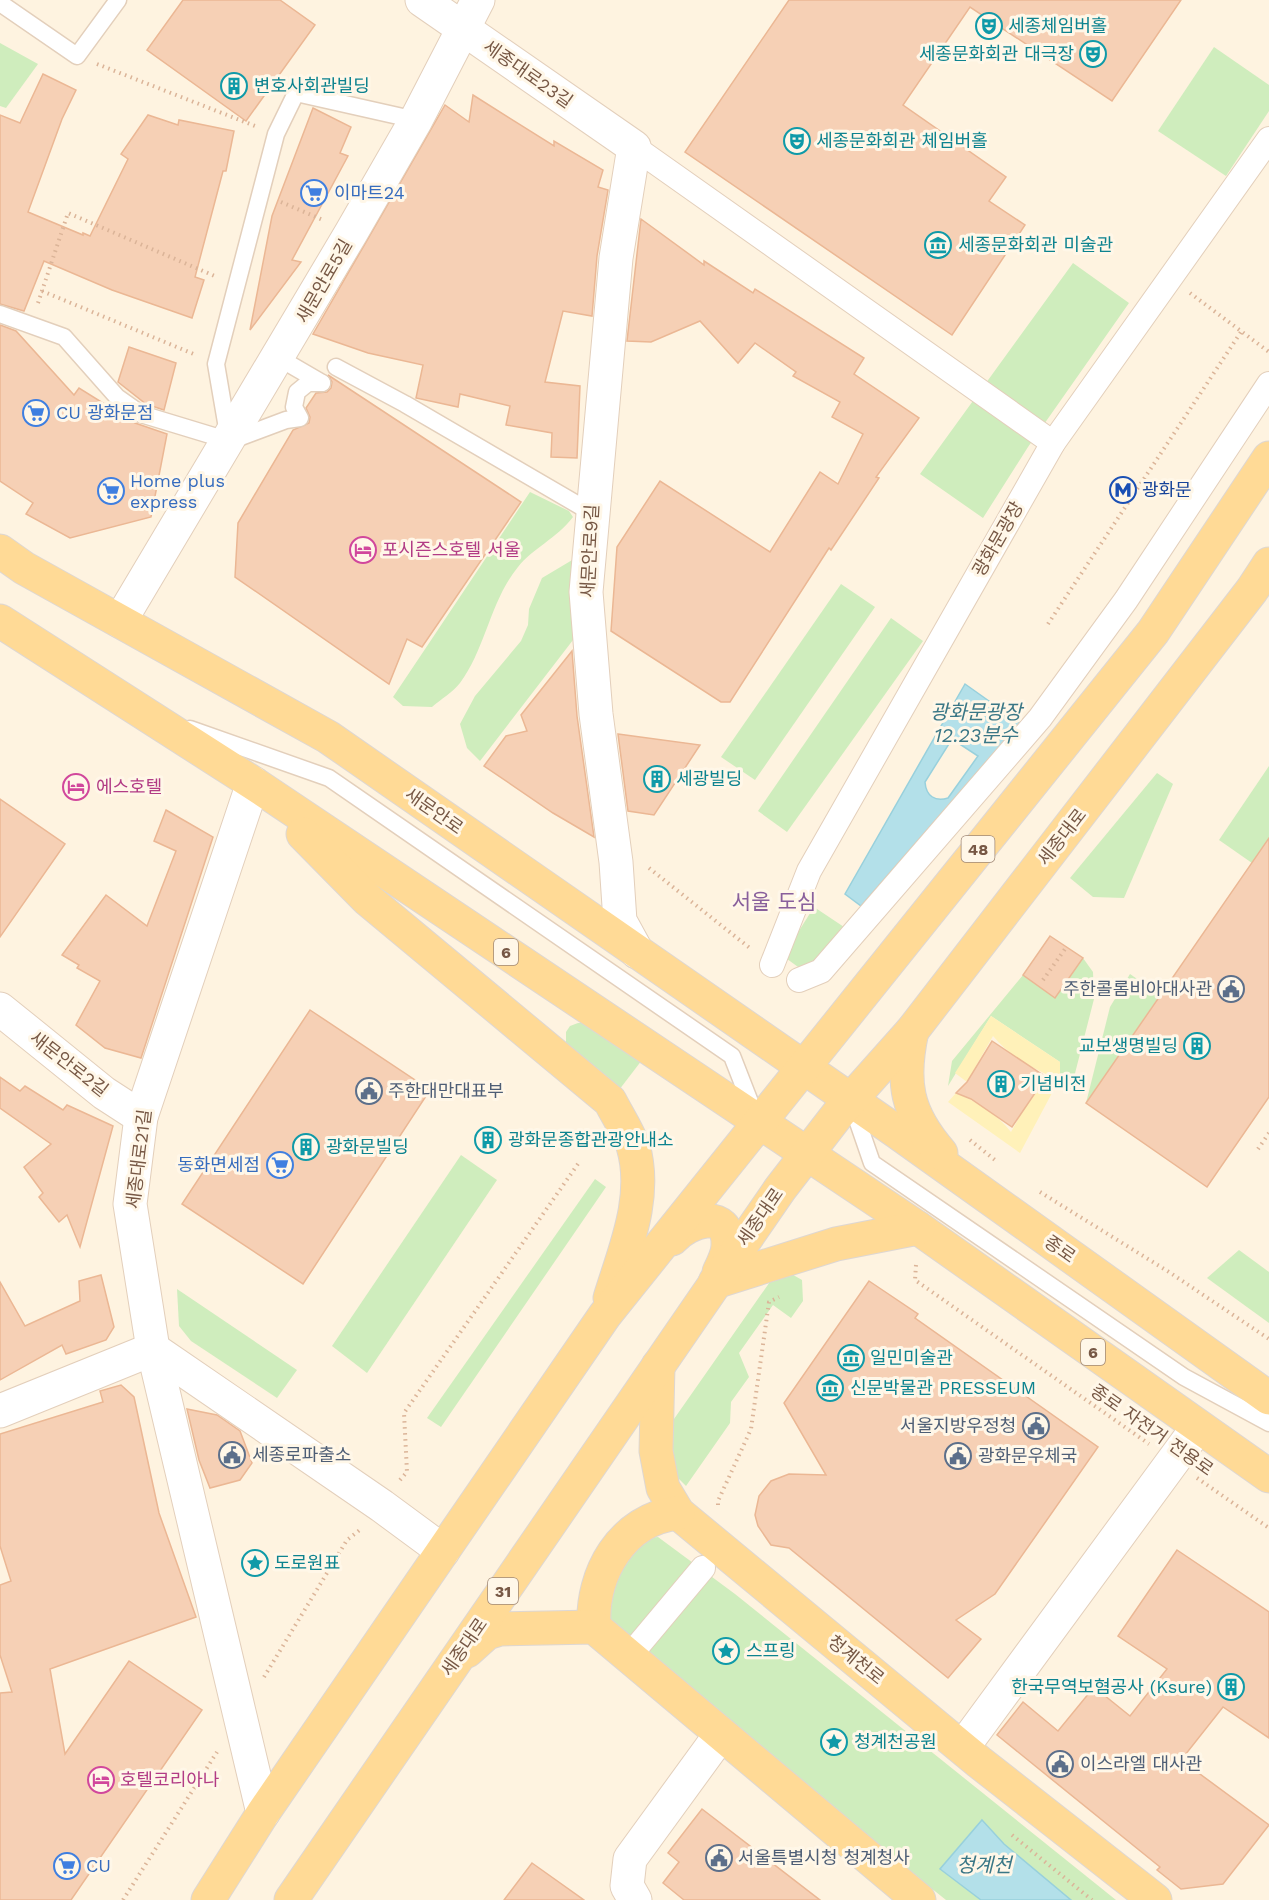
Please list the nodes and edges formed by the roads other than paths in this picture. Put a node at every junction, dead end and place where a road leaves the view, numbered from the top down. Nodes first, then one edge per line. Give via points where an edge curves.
1 (118, 0) edge
2 (422, 0) edge
3 (478, 0) edge
4 (0, 3) edge
5 (465, 30) junction
6 (416, 120) junction
7 (1269, 139) edge
8 (634, 147) junction
9 (0, 314) edge
10 (279, 358) junction
11 (336, 367) dead end
12 (1269, 384) edge
13 (230, 441) junction
14 (1053, 443) junction
15 (1269, 459) edge
16 (592, 513) junction
17 (0, 551) edge
18 (1263, 585) edge
19 (0, 621) edge
20 (120, 621) junction
21 (144, 713) junction
22 (253, 783) junction
23 (638, 952) junction
24 (772, 965) road end
25 (799, 980) dead end
26 (0, 1009) edge
27 (912, 1031) junction
28 (802, 1066) junction
29 (851, 1100) junction
30 (141, 1117) junction
31 (758, 1122) junction
32 (807, 1153) junction
33 (970, 1185) junction
34 (918, 1228) junction
35 (715, 1282) junction
36 (605, 1316) junction
37 (153, 1349) junction
38 (658, 1366) junction
39 (1269, 1398) edge
40 (0, 1411) edge
41 (1269, 1423) edge
42 (1198, 1427) junction
43 (1269, 1476) edge
44 (678, 1513) junction
45 (443, 1551) junction
46 (703, 1569) dead end
47 (594, 1627) junction
48 (636, 1648) dead end
49 (455, 1660) junction
50 (721, 1734) junction
51 (963, 1747) junction
52 (263, 1813) junction
53 (629, 1895) edge
54 (208, 1900) edge
55 (291, 1900) edge
56 (919, 1900) edge
57 (1155, 1900) edge

1 - 4 lane via 77,56
2 - 5 street, 세종대로23길
3 - 5 street, 새문안로5길
5 - 6 street, 새문안로5길
5 - 8 street, 세종대로23길
6 - 10 street, 새문안로5길
6 - 13 lane via 296,93 276,134 216,364
7 - 14 street, 광화문광장
8 - 14 street
8 - 16 street, 새문안로9길 via 616,258
9 - 13 lane via 64,337 117,397 141,414
10 - 13 street, 새문안로5길
10 - 13 lane via 322,383 308,382 297,392 294,407 300,418
11 - 16 lane via 355,384
12 - 25 street via 1126,600 1040,718 821,971
13 - 20 street, 새문안로5길
14 - 24 street, 광화문광장 via 809,872
15 - 28 main road, 48 via 1153,632
16 - 23 street, 새문안로9길 via 586,592 596,714 620,921
17 - 20 main road, 새문안로
18 - 27 main road, 세종대로
19 - 21 main road, 6
20 - 23 main road, 새문안로 via 327,737
21 - 22 main road, 6
21 - 31 lane via 329,778 732,1056
22 - 30 street, 세종대로21길
22 - 31 main road, 6
22 - 36 main road via 367,899 610,1101 632,1144 639,1182 634,1219
23 - 28 main road, 새문안로
26 - 30 street, 새문안로2길 via 104,1093
27 - 29 main road, 세종대로
27 - 33 main road via 905,1077 913,1112 925,1134
28 - 29 main road, 새문안로
28 - 31 main road
29 - 32 main road, 세종대로 / 31
29 - 33 main road, 종로
29 - 41 lane via 872,1163 1184,1377
30 - 37 street, 세종대로21길 via 130,1204
31 - 32 main road, 6
31 - 36 main road
32 - 34 main road, 6
32 - 35 main road, 세종대로 / 31
33 - 39 main road, 종로
34 - 35 main road via 836,1244
34 - 42 main road, 6
35 - 36 main road via 728,1244 725,1230 715,1221 700,1220 675,1235
35 - 38 main road, 세종대로 / 31
36 - 45 main road
37 - 40 street
37 - 45 street
37 - 52 street
38 - 44 main road, 청계천로 via 656,1451 663,1488
38 - 49 main road, 세종대로 / 31
42 - 43 main road, 6
42 - 51 street
44 - 47 main road via 644,1523 612,1553 595,1592
44 - 51 main road, 청계천로
45 - 52 main road
46 - 48 street
47 - 49 main road via 500,1629 488,1633
47 - 50 main road
49 - 55 main road, 세종대로 / 31
50 - 53 street via 630,1859
50 - 56 main road
51 - 57 main road, 청계천로
52 - 54 main road

